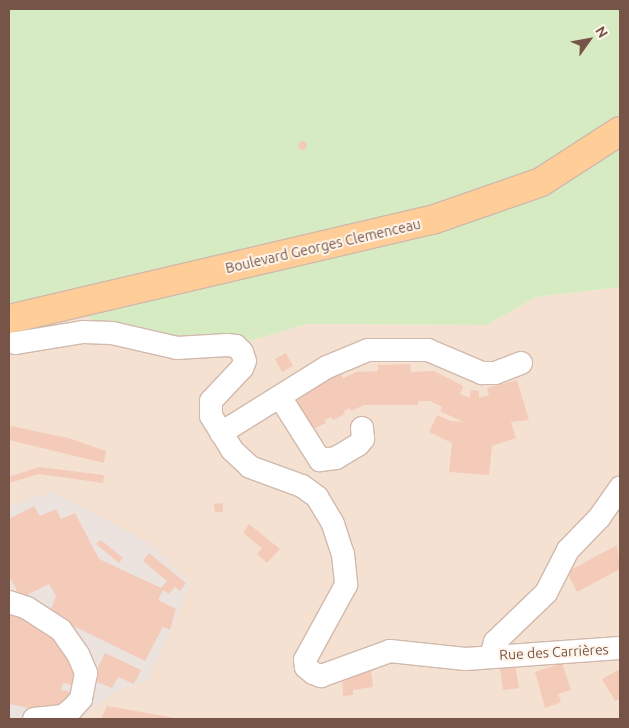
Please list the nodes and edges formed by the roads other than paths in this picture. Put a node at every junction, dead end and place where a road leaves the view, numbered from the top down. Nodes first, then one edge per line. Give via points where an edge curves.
1 (620, 131) edge
2 (9, 319) edge
3 (9, 341) edge
4 (521, 364) dead end
5 (280, 397) junction
6 (362, 428) dead end
7 (222, 433) junction
8 (620, 488) edge
9 (9, 602) edge
10 (620, 648) edge
11 (491, 656) junction
12 (34, 719) edge

1 - 2 main road, Boulevard Georges Clemenceau via 540,182 432,220
3 - 7 street via 16,343 83,332 136,337 177,348 236,346 245,360 242,368 211,400 209,408
4 - 5 street via 482,373 428,350 368,350 327,367
5 - 6 street via 320,460 336,458 358,445 363,439
5 - 7 street
7 - 11 street via 250,467 311,491 333,524 342,554 346,585 305,660 312,673 321,676 390,651 466,659
8 - 11 street, Rue des Carrières via 599,518 568,550 546,593 495,642
9 - 12 street via 27,608 61,630 78,654 86,673 81,699 72,709 63,716
10 - 11 street, Rue des Carrières

